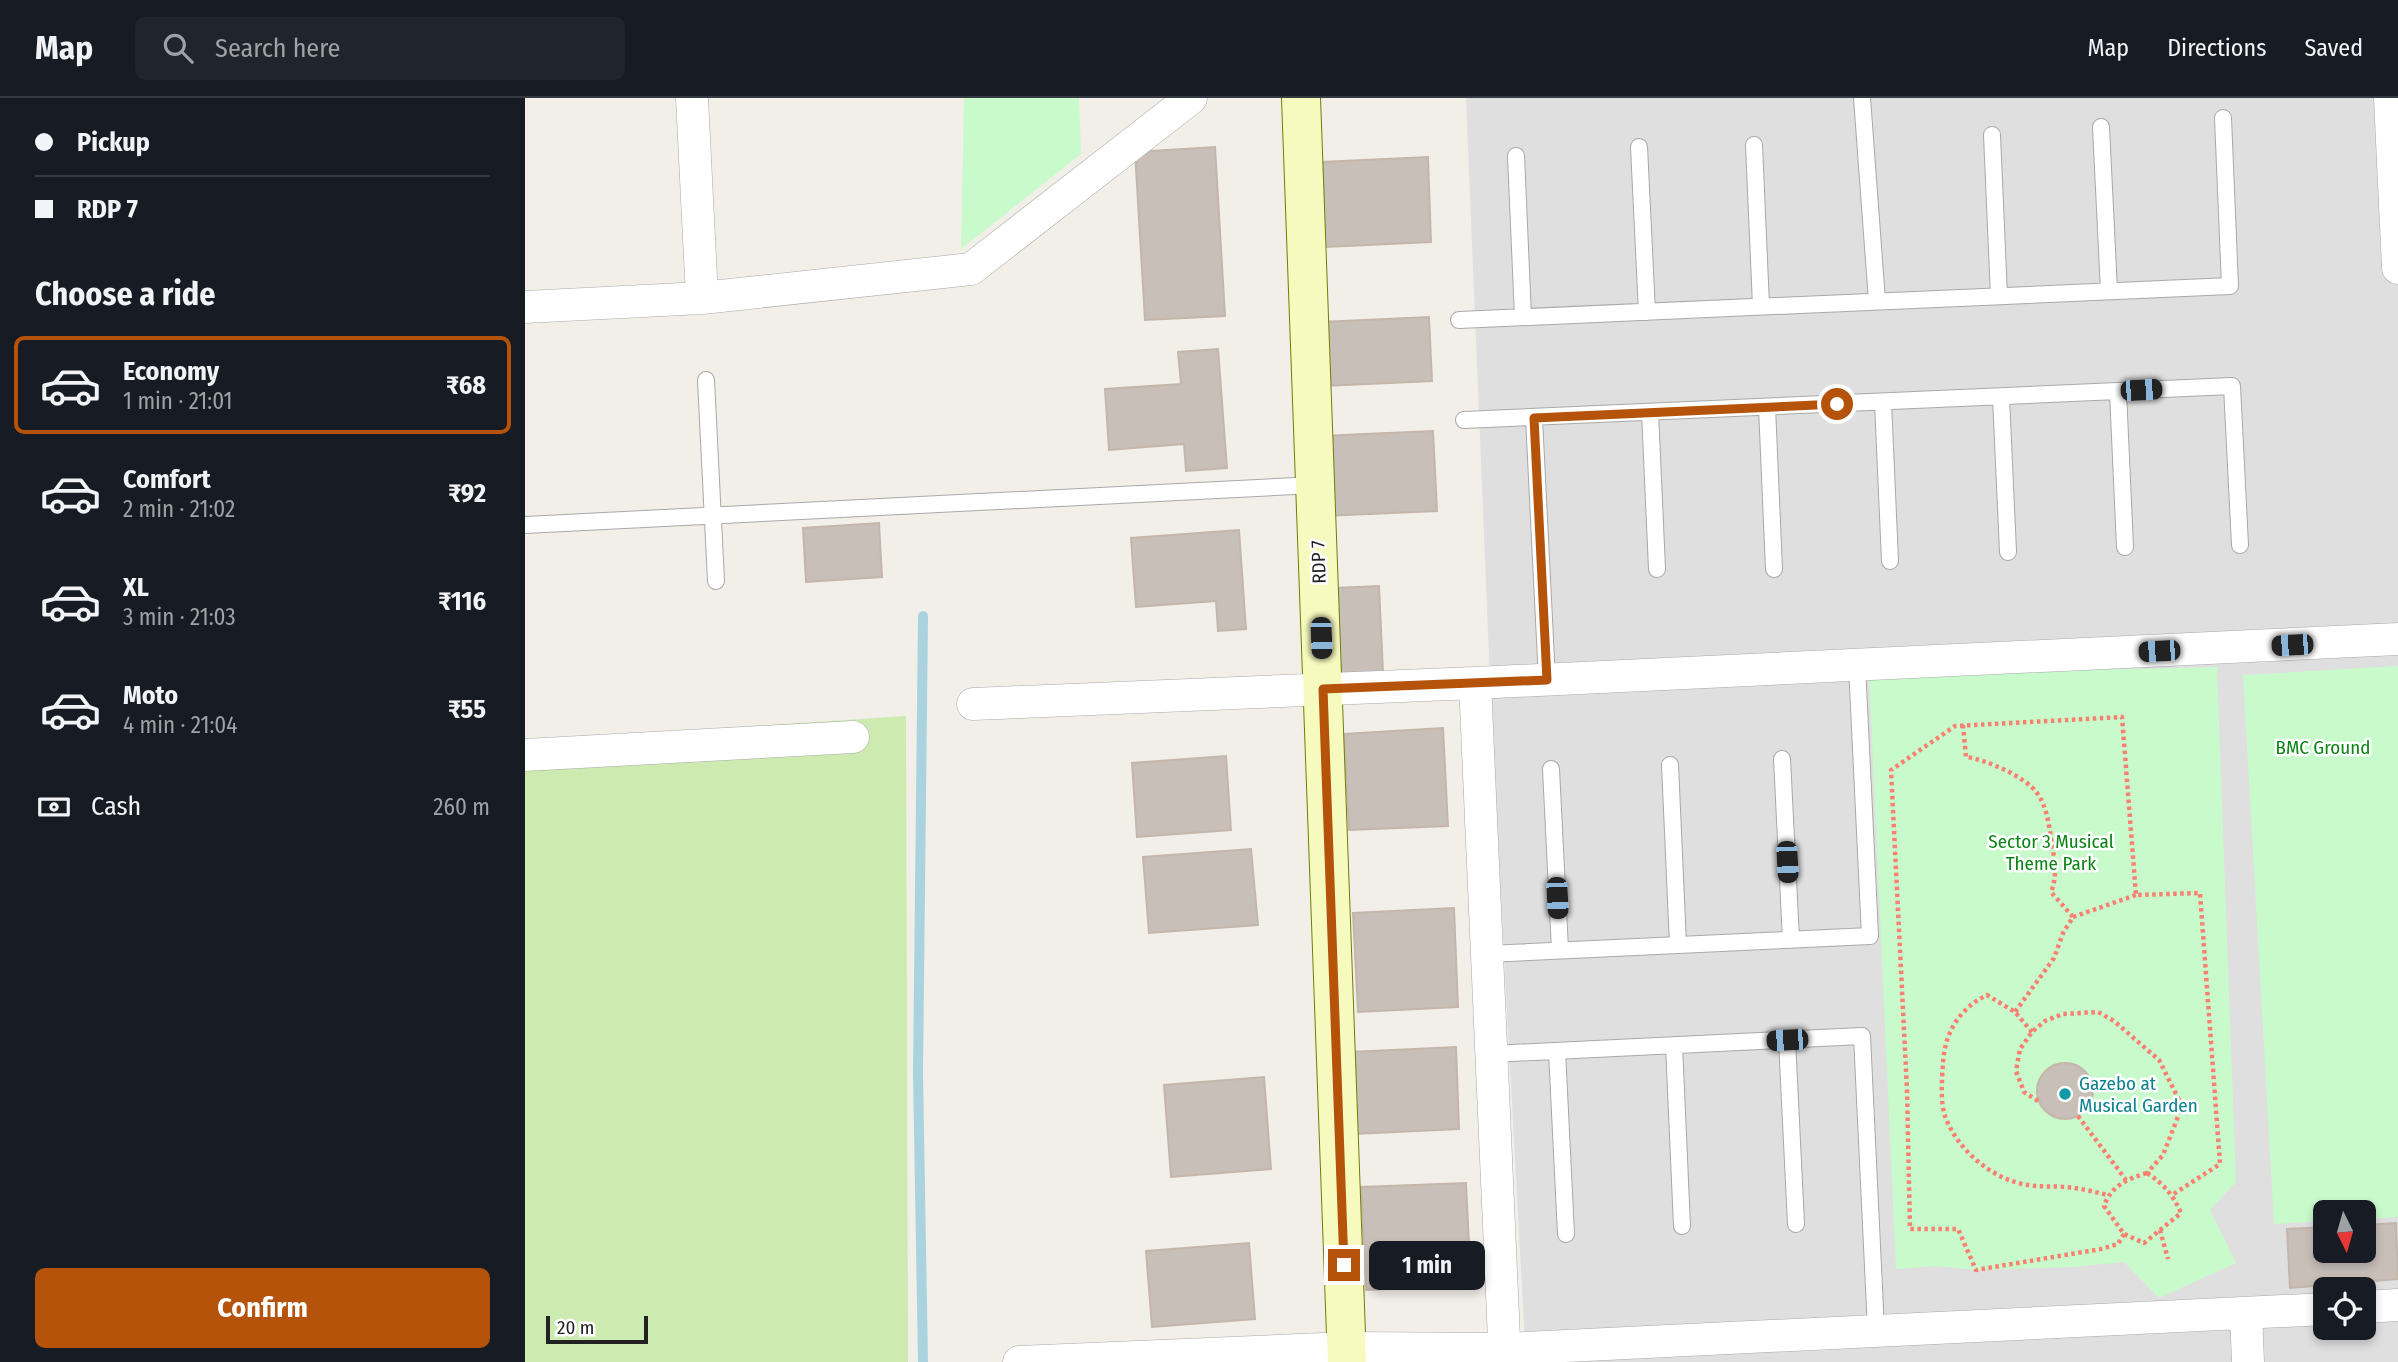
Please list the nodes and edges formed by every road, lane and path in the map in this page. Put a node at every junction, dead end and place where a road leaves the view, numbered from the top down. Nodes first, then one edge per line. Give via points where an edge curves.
1 (692, 98) edge
2 (1191, 98) edge
3 (1301, 98) edge
4 (1862, 98) edge
5 (2390, 98) edge
6 (2223, 118) dead end
7 (2102, 127) dead end
8 (1992, 135) dead end
9 (1754, 145) dead end
10 (1639, 147) dead end
11 (1516, 156) dead end
12 (2398, 268) edge
13 (2109, 291) junction
14 (1999, 296) junction
15 (702, 298) junction
16 (1877, 301) junction
17 (1761, 306) junction
18 (525, 307) edge
19 (1647, 312) junction
20 (1523, 317) junction
21 (1459, 320) dead end
22 (706, 380) dead end
23 (2118, 391) junction
24 (2001, 397) junction
25 (1883, 402) junction
26 (1767, 407) junction
27 (1650, 412) junction
28 (1534, 418) junction
29 (1464, 420) dead end
30 (1315, 485) junction
31 (713, 516) junction
32 (525, 525) edge
33 (2239, 545) dead end
34 (2125, 547) dead end
35 (2008, 552) dead end
36 (1890, 561) dead end
37 (1657, 569) dead end
38 (1775, 569) dead end
39 (716, 581) dead end
40 (2398, 639) edge
41 (1857, 665) junction
42 (1547, 680) junction
43 (1475, 683) junction
44 (1323, 689) junction
45 (973, 704) dead end
46 (1963, 725) junction
47 (853, 737) dead end
48 (525, 755) edge
49 (1782, 759) dead end
50 (1670, 765) dead end
51 (1551, 769) dead end
52 (2136, 895) junction
53 (2073, 917) junction
54 (1791, 940) junction
55 (1678, 945) junction
56 (1560, 950) junction
57 (1487, 954) junction
58 (2015, 1012) junction
59 (2032, 1032) junction
60 (1787, 1040) junction
61 (1674, 1045) junction
62 (1557, 1051) junction
63 (1492, 1054) junction
64 (2038, 1101) dead end
65 (2078, 1116) dead end
66 (2147, 1173) junction
67 (2126, 1180) junction
68 (2108, 1195) junction
69 (2172, 1195) junction
70 (1796, 1224) dead end
71 (1682, 1226) dead end
72 (2160, 1230) junction
73 (1566, 1234) dead end
74 (2124, 1234) junction
75 (2168, 1259) dead end
76 (2398, 1306) edge
77 (2376, 1307) edge
78 (2313, 1310) edge
79 (2246, 1313) junction
80 (1876, 1330) junction
81 (1706, 1351) edge
82 (1347, 1355) edge
83 (1505, 1355) edge
84 (1019, 1362) edge
85 (2248, 1362) edge

1 - 15 street
2 - 15 street via 971,269
3 - 30 street, RDP 7
4 - 16 lane
5 - 12 street
6 - 13 lane via 2230,286
7 - 13 lane
8 - 14 lane
9 - 17 lane
10 - 19 lane
11 - 20 lane
13 - 14 lane
14 - 16 lane
15 - 18 street
16 - 17 lane
17 - 19 lane
19 - 20 lane
20 - 21 lane
22 - 31 lane
23 - 24 lane
23 - 33 lane via 2232,386
23 - 34 lane
24 - 25 lane
24 - 35 lane
25 - 26 lane
25 - 36 lane
26 - 27 lane
26 - 38 lane
27 - 28 lane
27 - 37 lane
28 - 29 lane
28 - 42 lane
30 - 31 lane
30 - 44 street, RDP 7
31 - 32 lane
31 - 39 lane
40 - 41 street
41 - 42 street
41 - 54 lane via 1870,936
42 - 43 street
43 - 44 street
43 - 57 street
44 - 45 street
44 - 82 street, RDP 7
46 - 52 path via 2122,717
46 - 53 path via 1966,757 2007,770 2036,791 2047,816 2056,863 2051,892
46 - 74 path via 1891,770 1910,1229 1958,1229 1976,1270 2101,1249 2118,1244
47 - 48 street
49 - 54 lane
50 - 55 lane
51 - 56 lane
52 - 53 path
52 - 69 path via 2200,893 2220,1164
53 - 58 path via 2055,958
54 - 55 lane
55 - 56 lane
56 - 57 lane
57 - 63 street
58 - 59 path
58 - 68 path via 1987,995 1970,1005 1951,1028 1944,1053 1943,1095 1944,1115 1955,1138 1979,1162 2006,1179
59 - 64 path via 2020,1049 2016,1071 2024,1092
59 - 66 path via 2063,1014 2098,1012 2159,1060 2180,1102 2179,1114 2163,1155
60 - 61 lane
60 - 70 lane
60 - 80 lane via 1862,1036
61 - 62 lane
61 - 71 lane
62 - 63 lane
62 - 73 lane
63 - 83 street
65 - 67 path
66 - 67 path
66 - 69 path
67 - 68 path
68 - 74 path via 2104,1206
69 - 72 path via 2181,1213
72 - 74 path via 2144,1243
72 - 75 path
76 - 77 street
78 - 79 street
79 - 80 street
79 - 85 street
80 - 81 street
81 - 83 street
82 - 83 street
82 - 84 street

